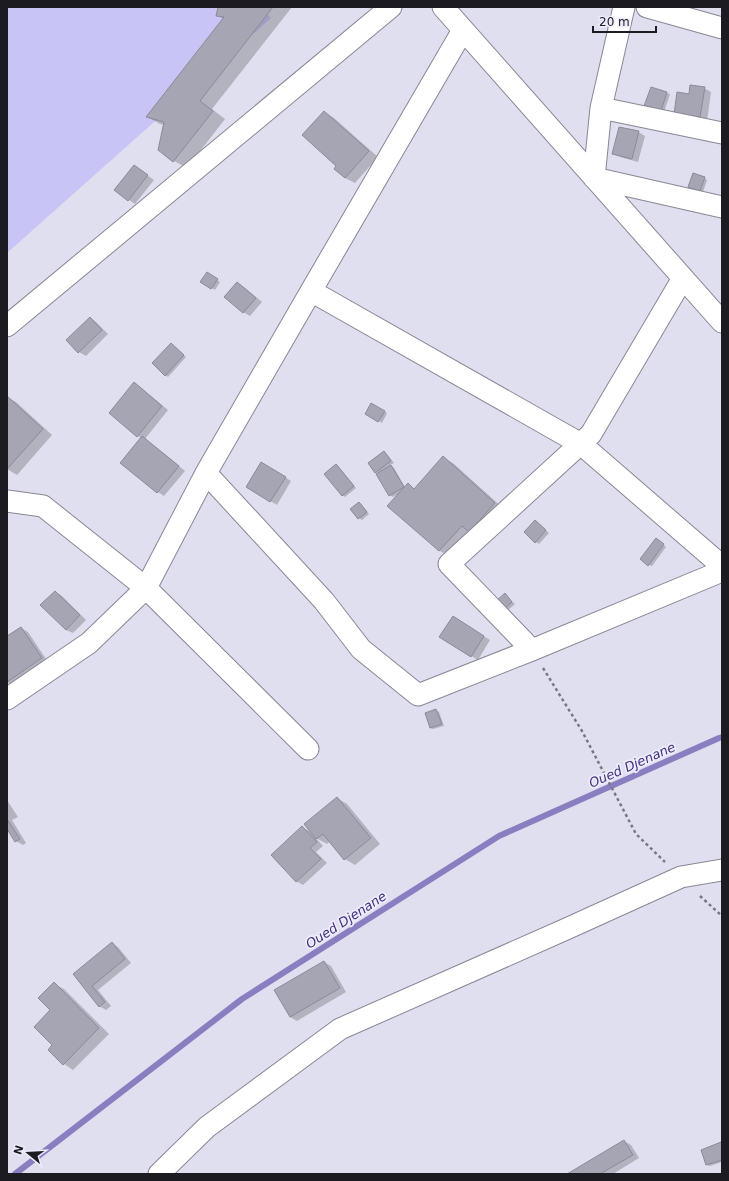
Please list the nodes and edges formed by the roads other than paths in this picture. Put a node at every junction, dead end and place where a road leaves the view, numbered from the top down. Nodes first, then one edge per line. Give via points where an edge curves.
1 (390, 7) edge
2 (443, 7) edge
3 (624, 7) edge
4 (647, 7) edge
5 (722, 28) edge
6 (463, 30) junction
7 (601, 108) junction
8 (722, 133) edge
9 (594, 178) junction
10 (722, 207) edge
11 (683, 278) junction
12 (311, 291) junction
13 (722, 322) edge
14 (7, 326) edge
15 (581, 444) junction
16 (206, 473) junction
17 (7, 501) edge
18 (722, 566) edge
19 (722, 571) edge
20 (146, 588) junction
21 (532, 650) junction
22 (7, 699) edge
23 (308, 749) dead end
24 (722, 870) edge
25 (159, 1174) edge

1 - 14 street
2 - 6 street
3 - 7 street
4 - 5 street
6 - 9 street
6 - 12 street
7 - 8 street
7 - 9 street
9 - 10 street
9 - 11 street
11 - 13 street
11 - 15 street via 591,434
12 - 15 street
12 - 16 street
15 - 18 street
15 - 21 street via 449,564
16 - 20 street
16 - 21 street via 324,601 360,649 418,695
17 - 20 street via 43,506
19 - 21 street
20 - 22 street via 90,643
20 - 23 street
24 - 25 street via 680,877 340,1029 207,1127

